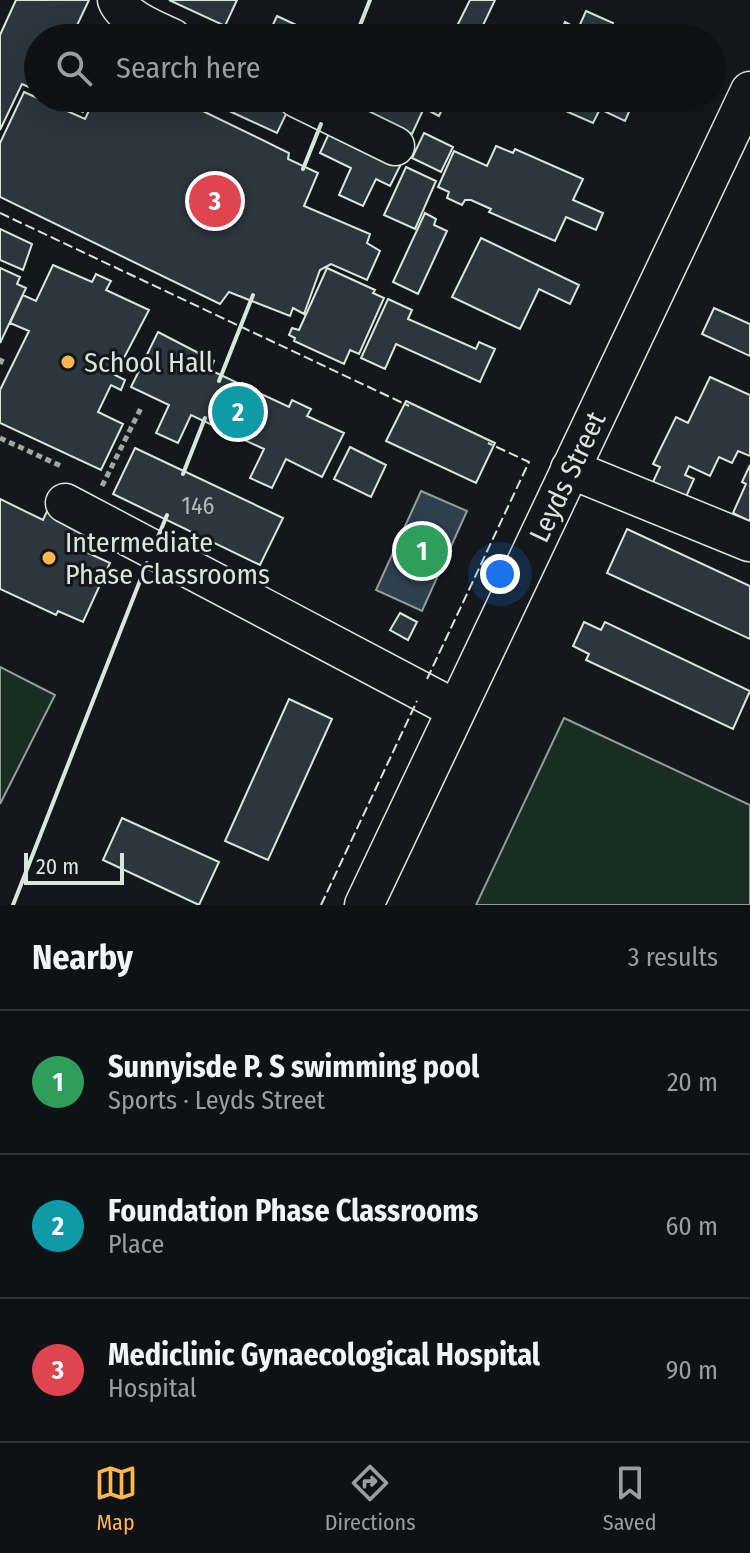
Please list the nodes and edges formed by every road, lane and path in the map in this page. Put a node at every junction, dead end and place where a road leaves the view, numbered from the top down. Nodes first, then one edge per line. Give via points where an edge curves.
1 (117, 0) edge
2 (142, 24) edge
3 (750, 91) edge
4 (326, 112) edge
5 (395, 146) dead end
6 (4, 355) dead end
7 (0, 364) edge
8 (142, 406) dead end
9 (0, 438) edge
10 (570, 469) junction
11 (73, 484) junction
12 (749, 542) edge
13 (455, 709) junction
14 (364, 905) edge

1 - 2 street
3 - 10 street, Leyds Street
4 - 5 street
6 - 7 path
8 - 11 path via 103,486
9 - 11 path
10 - 12 street
10 - 13 street, Leyds Street
11 - 13 street
13 - 14 street, Leyds Street

